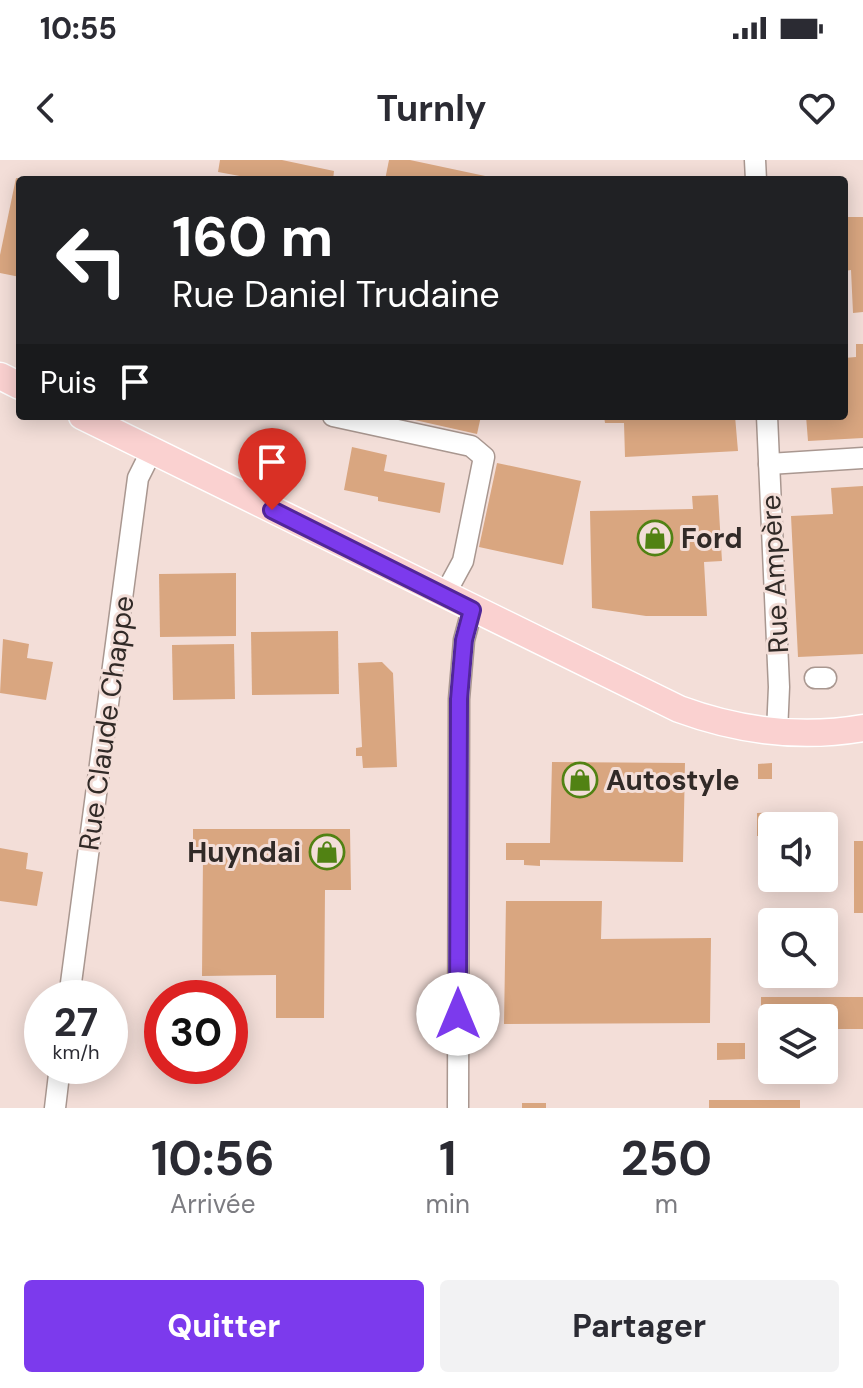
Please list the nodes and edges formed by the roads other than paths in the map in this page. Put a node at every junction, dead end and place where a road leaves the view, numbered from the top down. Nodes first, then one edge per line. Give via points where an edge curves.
1 (90, 420) edge
2 (351, 420) edge
3 (767, 420) edge
4 (152, 450) junction
5 (863, 458) edge
6 (769, 464) junction
7 (444, 596) junction
8 (472, 610) junction
9 (863, 728) edge
10 (777, 732) junction
11 (71, 980) edge
12 (58, 1084) edge
13 (55, 1108) edge
14 (458, 1108) edge

1 - 4 main road
2 - 7 street via 471,446 484,457 463,561
3 - 6 street, Rue Ampère
4 - 7 main road
4 - 11 street, Rue Claude Chappe via 138,478
5 - 6 street
6 - 10 street, Rue Ampère
7 - 8 main road
8 - 10 main road via 679,709 741,728
8 - 14 street via 459,699
9 - 10 main road via 822,734
12 - 13 street

